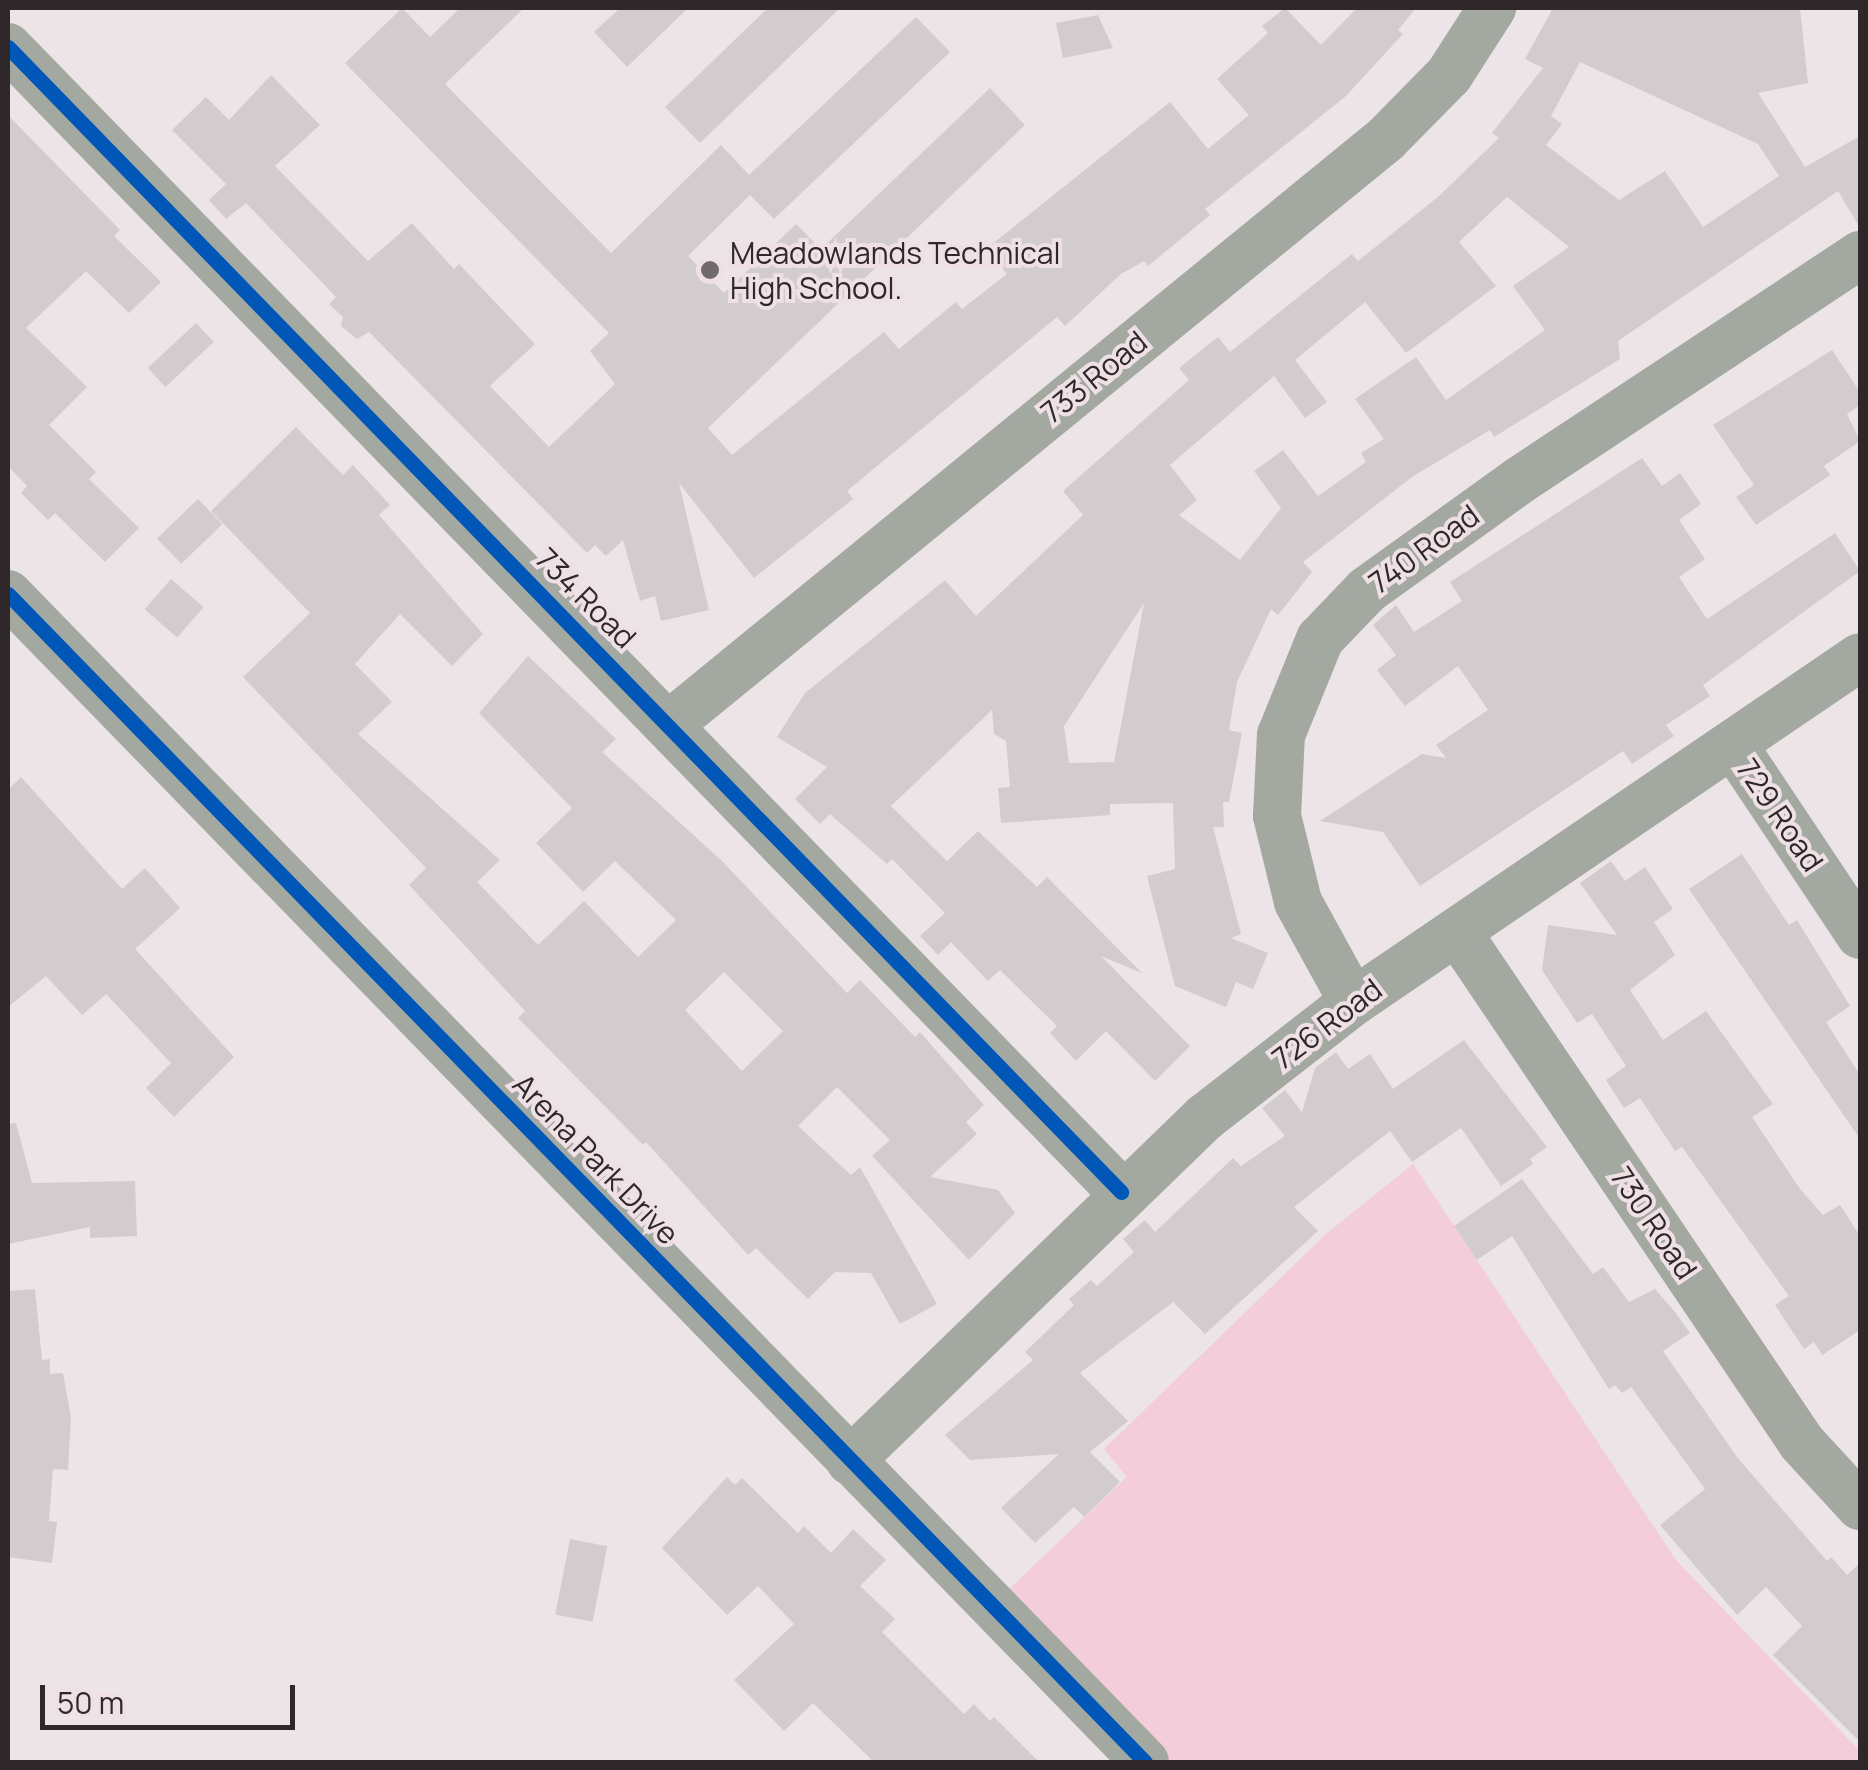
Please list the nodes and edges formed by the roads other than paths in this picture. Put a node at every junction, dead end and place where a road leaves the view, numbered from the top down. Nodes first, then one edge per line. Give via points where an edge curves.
1 (1492, 8) edge
2 (8, 47) edge
3 (1860, 255) edge
4 (8, 594) edge
5 (1860, 657) edge
6 (670, 724) junction
7 (1734, 746) junction
8 (1458, 933) junction
9 (1860, 934) edge
10 (1352, 1002) junction
11 (1121, 1192) junction
12 (850, 1460) junction
13 (1860, 1506) edge
14 (1145, 1762) edge

1 - 6 street, 733 Road via 1450,75 1386,138
2 - 6 street, 734 Road
3 - 10 street, 740 Road via 1505,491 1367,590 1320,639 1281,734 1277,816 1298,902
4 - 12 street, Arena Park Drive
5 - 7 street, 726 Road
6 - 11 street, 734 Road
7 - 8 street, 726 Road
7 - 9 street, 729 Road
8 - 10 street, 726 Road
8 - 13 street, 730 Road via 1802,1443
10 - 11 street, 726 Road
11 - 12 street, 726 Road
12 - 14 street, Arena Park Drive

